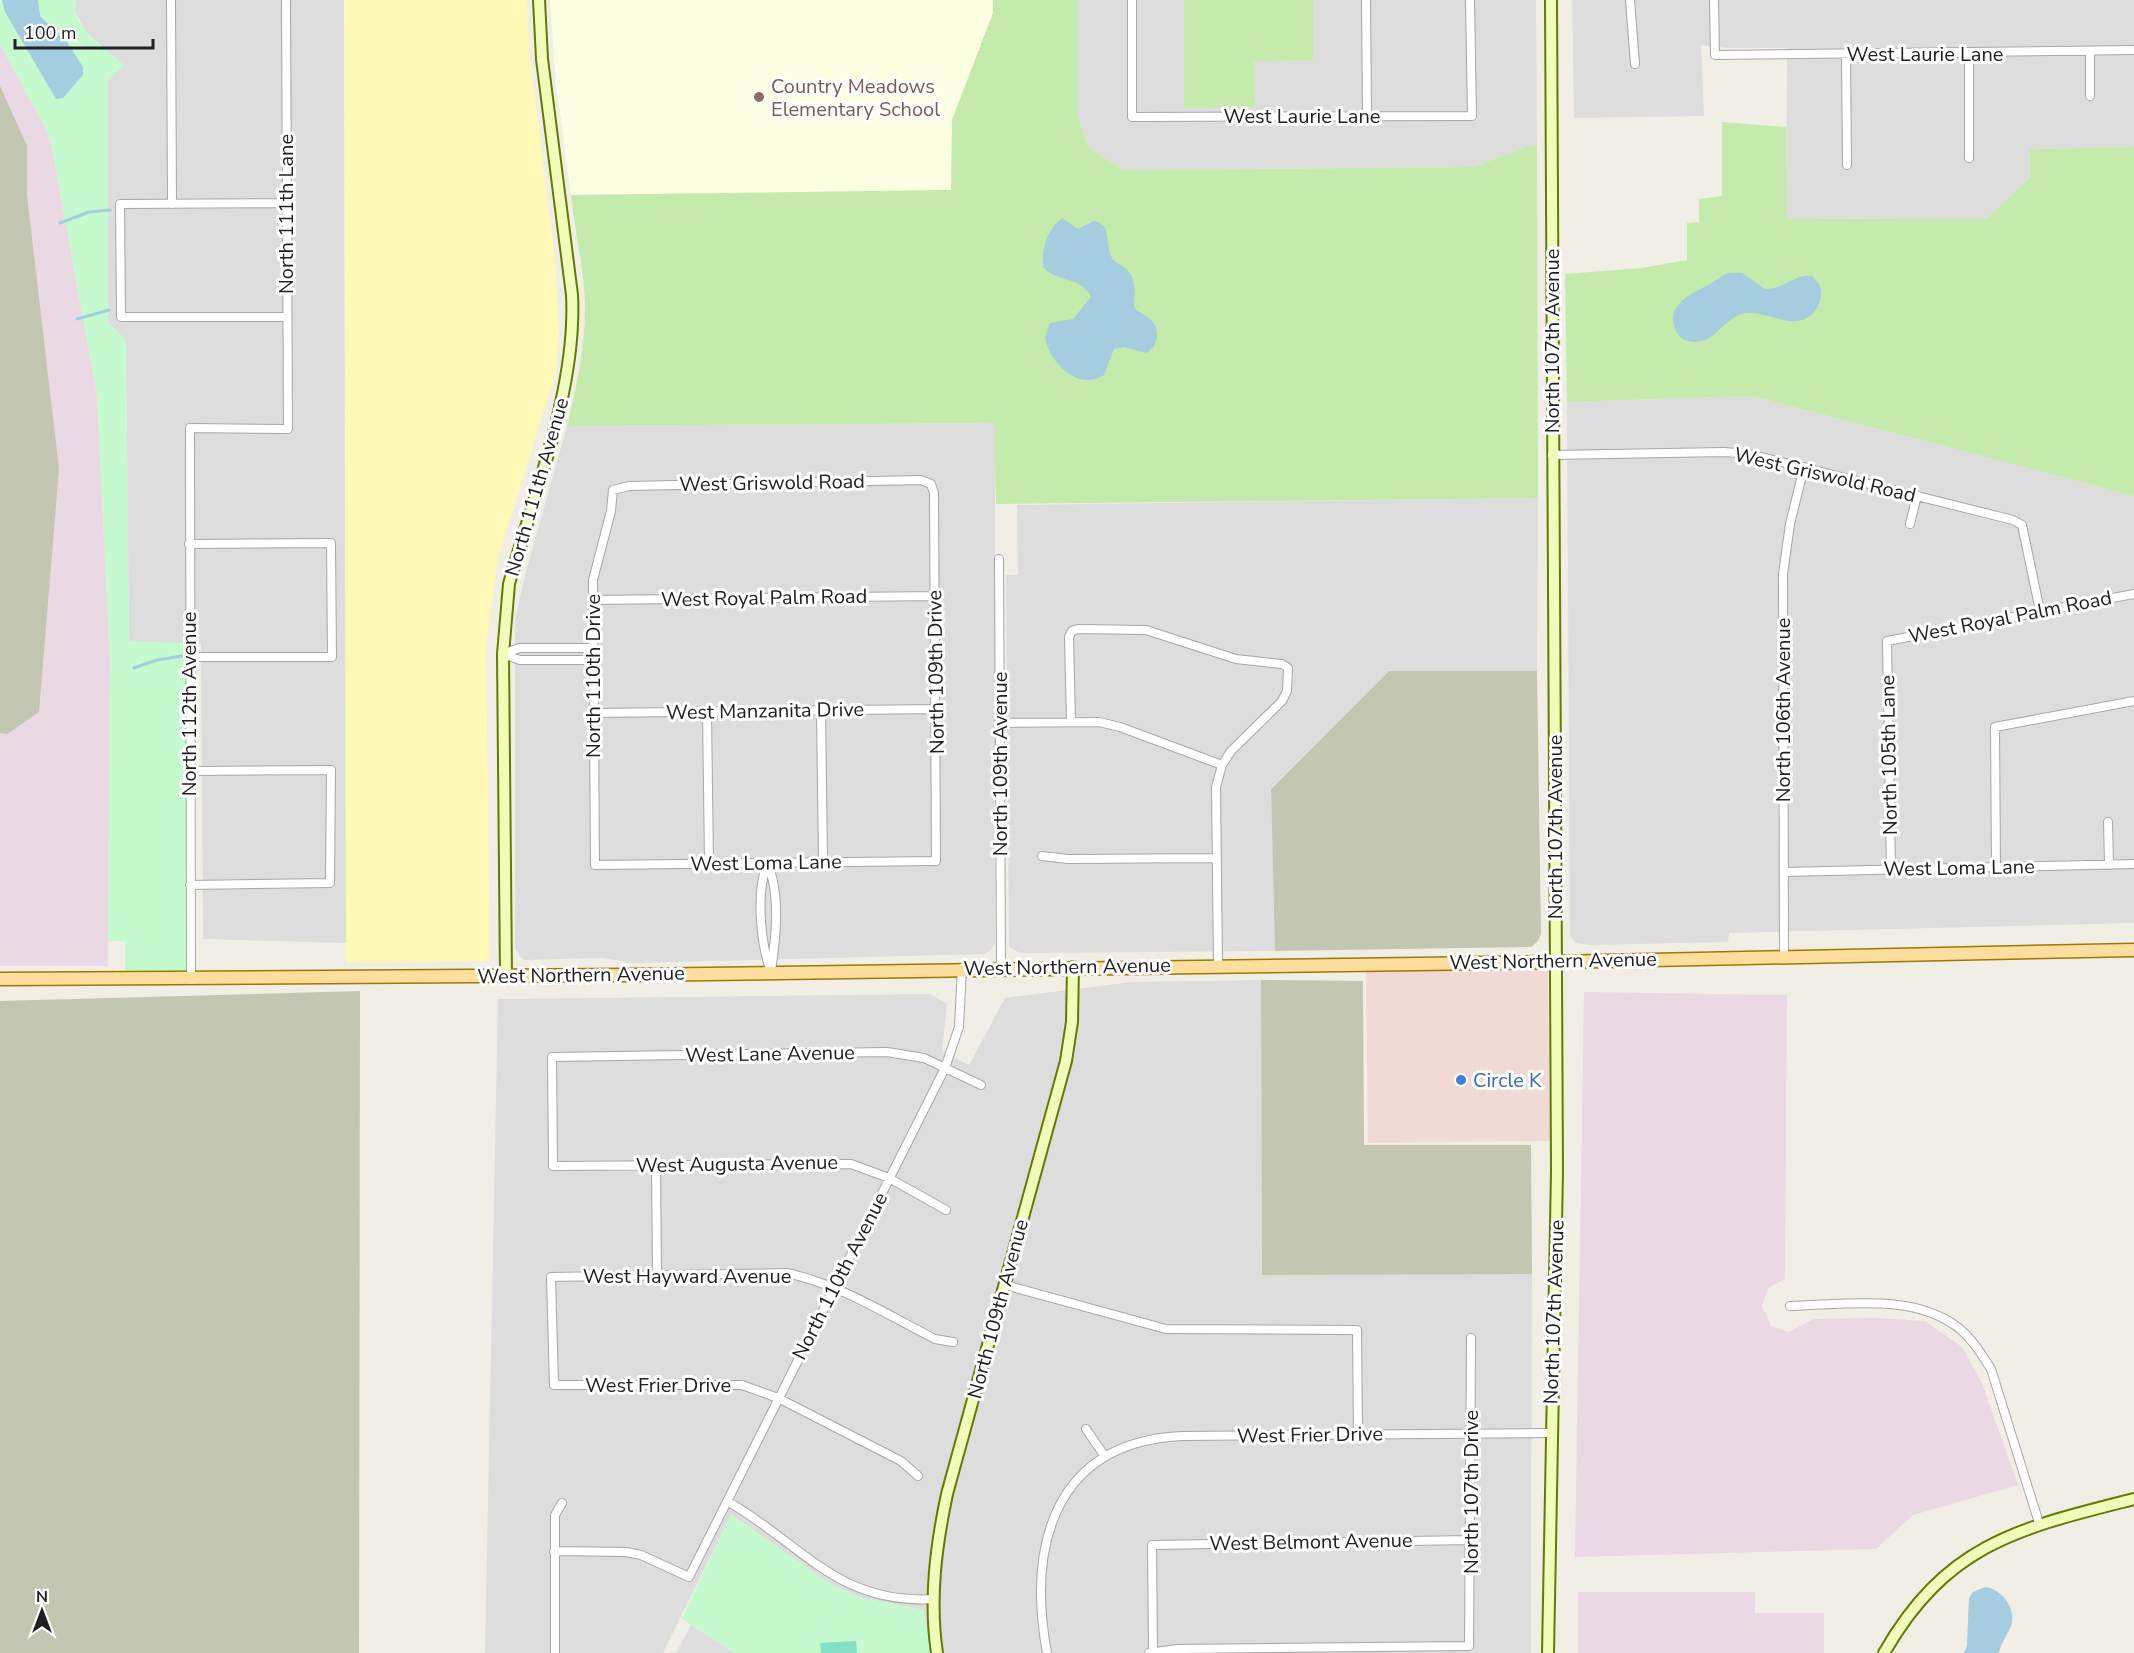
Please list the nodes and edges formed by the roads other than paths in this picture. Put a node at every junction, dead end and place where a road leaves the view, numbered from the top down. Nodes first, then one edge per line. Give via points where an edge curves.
1 (171, 0) edge
2 (286, 0) edge
3 (539, 0) edge
4 (1132, 0) edge
5 (1366, 0) edge
6 (1470, 0) edge
7 (1551, 0) edge
8 (1630, 0) edge
9 (1714, 0) edge
10 (2134, 50) edge
11 (2090, 52) junction
12 (1969, 53) junction
13 (1846, 54) junction
14 (1635, 64) dead end
15 (2090, 96) dead end
16 (1367, 116) junction
17 (1969, 158) dead end
18 (1847, 165) dead end
19 (286, 203) junction
20 (172, 204) junction
21 (287, 317) junction
22 (190, 428) joint
23 (1552, 455) junction
24 (1804, 467) junction
25 (931, 484) joint
26 (613, 490) joint
27 (1917, 495) junction
28 (1910, 524) dead end
29 (189, 544) junction
30 (999, 559) dead end
31 (2134, 594) edge
32 (934, 596) junction
33 (593, 600) junction
34 (2040, 611) junction
35 (1887, 641) joint
36 (593, 648) junction
37 (503, 654) junction
38 (190, 657) junction
39 (593, 660) junction
40 (2134, 701) edge
41 (937, 709) junction
42 (821, 710) junction
43 (707, 712) junction
44 (593, 713) junction
45 (1071, 722) junction
46 (1000, 723) junction
47 (1222, 765) junction
48 (189, 771) junction
49 (2108, 822) dead end
50 (1042, 856) dead end
51 (1217, 858) junction
52 (936, 861) joint
53 (823, 862) junction
54 (709, 863) junction
55 (767, 863) junction
56 (2134, 864) edge
57 (595, 865) joint
58 (2109, 865) junction
59 (1996, 868) junction
60 (1891, 869) junction
61 (1784, 872) junction
62 (190, 885) junction
63 (2134, 950) edge
64 (1784, 956) junction
65 (1556, 962) junction
66 (1218, 965) junction
67 (1073, 967) junction
68 (962, 968) junction
69 (1000, 968) junction
70 (771, 972) junction
71 (506, 976) junction
72 (0, 979) edge
73 (191, 980) junction
74 (945, 1068) junction
75 (981, 1085) dead end
76 (656, 1165) junction
77 (553, 1166) joint
78 (889, 1178) junction
79 (946, 1210) dead end
80 (657, 1274) junction
81 (1005, 1286) junction
82 (834, 1288) junction
83 (1790, 1306) dead end
84 (1471, 1338) dead end
85 (953, 1342) dead end
86 (554, 1385) joint
87 (778, 1398) junction
88 (1086, 1429) dead end
89 (1550, 1432) junction
90 (1471, 1433) junction
91 (1358, 1434) junction
92 (1104, 1455) junction
93 (918, 1476) dead end
94 (2134, 1499) edge
95 (727, 1501) junction
96 (562, 1503) dead end
97 (2039, 1523) junction
98 (1470, 1540) junction
99 (554, 1551) junction
100 (934, 1599) junction
101 (1363, 1650) edge
102 (555, 1653) edge
103 (937, 1653) edge
104 (1047, 1653) edge
105 (1151, 1653) edge
106 (1548, 1653) edge
107 (1884, 1653) edge

1 - 20 street
2 - 19 street, North 111th Lane
3 - 37 street, North 111th Avenue via 542,59 572,295 571,346 566,383 509,584
4 - 16 street, West Laurie Lane via 1132,117
5 - 16 street
6 - 16 street, West Laurie Lane via 1472,116
7 - 23 street, North 107th Avenue
8 - 14 street
9 - 13 street, West Laurie Lane via 1715,55
10 - 11 street, West Laurie Lane
11 - 12 street, West Laurie Lane
11 - 15 street
12 - 13 street, West Laurie Lane
12 - 17 street
13 - 18 street
19 - 20 street
19 - 21 street, North 111th Lane
20 - 21 street via 120,204 121,316
21 - 22 street, North 111th Lane via 288,429
22 - 29 street, North 112th Avenue
23 - 24 street, West Griswold Road via 1724,452
23 - 65 street, North 107th Avenue
24 - 27 street, West Griswold Road
24 - 61 street, North 106th Avenue via 1783,574
25 - 26 street, West Griswold Road via 921,480 629,486
25 - 32 street, North 109th Drive
26 - 33 street, North 110th Drive via 593,580
27 - 28 street
27 - 34 street, West Griswold Road via 2022,525
29 - 38 street, North 112th Avenue
29 - 38 street via 331,543 332,657
30 - 46 street, North 109th Avenue
31 - 34 street, West Royal Palm Road
32 - 33 street, West Royal Palm Road
32 - 41 street, North 109th Drive
33 - 36 street, North 110th Drive
34 - 35 street, West Royal Palm Road
35 - 60 street, North 105th Lane
36 - 37 street via 519,648
36 - 39 street, North 110th Drive
37 - 39 street via 520,660
37 - 71 street, North 111th Avenue
38 - 48 street, North 112th Avenue
39 - 44 street, North 110th Drive
40 - 59 street via 1995,727
41 - 42 street, West Manzanita Drive
41 - 52 street, North 109th Drive
42 - 43 street, West Manzanita Drive
42 - 53 street
43 - 44 street, West Manzanita Drive
43 - 54 street
44 - 57 street, North 110th Drive
45 - 46 street
45 - 47 street via 1120,727
45 - 47 street via 1072,631 1146,630 1236,658 1282,664 1288,668 1287,691 1282,701 1231,751
46 - 69 street, North 109th Avenue
47 - 51 street via 1216,787
48 - 62 street, North 112th Avenue
48 - 62 street via 331,770 330,883
49 - 58 street
50 - 51 street
51 - 66 street
52 - 53 street, West Loma Lane
53 - 55 street, West Loma Lane
54 - 55 street, West Loma Lane
54 - 57 street, West Loma Lane
55 - 70 street via 774,878
56 - 58 street, West Loma Lane
58 - 59 street, West Loma Lane
59 - 60 street, West Loma Lane
60 - 61 street, West Loma Lane
61 - 64 street, North 106th Avenue
62 - 73 street, North 112th Avenue
63 - 64 main road, West Northern Avenue
64 - 65 main road, West Northern Avenue
65 - 66 main road, West Northern Avenue
65 - 89 street, North 107th Avenue via 1557,1204
66 - 67 main road, West Northern Avenue
67 - 69 main road, West Northern Avenue
67 - 81 street, North 109th Avenue via 1069,1045
68 - 69 main road, West Northern Avenue
68 - 70 main road, West Northern Avenue
68 - 74 street, North 110th Avenue via 959,1027
70 - 71 main road, West Northern Avenue
71 - 73 main road, West Northern Avenue
72 - 73 main road, West Northern Avenue
74 - 75 street, West Lane Avenue
74 - 77 street, West Lane Avenue via 924,1058 887,1052 552,1057
74 - 78 street, North 110th Avenue
76 - 77 street, West Augusta Avenue
76 - 78 street, West Augusta Avenue via 839,1162
76 - 80 street
78 - 79 street, West Augusta Avenue
78 - 82 street, North 110th Avenue
80 - 82 street, West Hayward Avenue via 787,1273
80 - 86 street, West Hayward Avenue via 551,1276
81 - 91 street via 1166,1329 1357,1330
81 - 100 street, North 109th Avenue via 947,1494 936,1550
82 - 85 street, West Hayward Avenue via 935,1339
82 - 87 street, North 110th Avenue
83 - 97 street via 1907,1306 1934,1314 1960,1329 1991,1369
84 - 90 street, North 107th Drive
86 - 87 street, West Frier Drive via 727,1383
87 - 93 street, West Frier Drive via 901,1461
87 - 95 street, North 110th Avenue
88 - 92 street
89 - 90 street, West Frier Drive
89 - 106 street, North 107th Avenue
90 - 91 street, West Frier Drive
90 - 98 street, North 107th Drive
91 - 92 street, West Frier Drive via 1161,1437
92 - 104 street via 1064,1495 1048,1530 1041,1583
94 - 97 street
95 - 99 street, North 110th Avenue via 688,1576 626,1552
95 - 100 street via 843,1582 883,1597
96 - 99 street via 555,1515
97 - 107 street via 1990,1544 1942,1578 1914,1609
98 - 101 street, North 107th Drive via 1470,1646
98 - 105 street, West Belmont Avenue via 1152,1545
99 - 102 street
100 - 103 street, North 109th Avenue
101 - 105 street via 1177,1649

